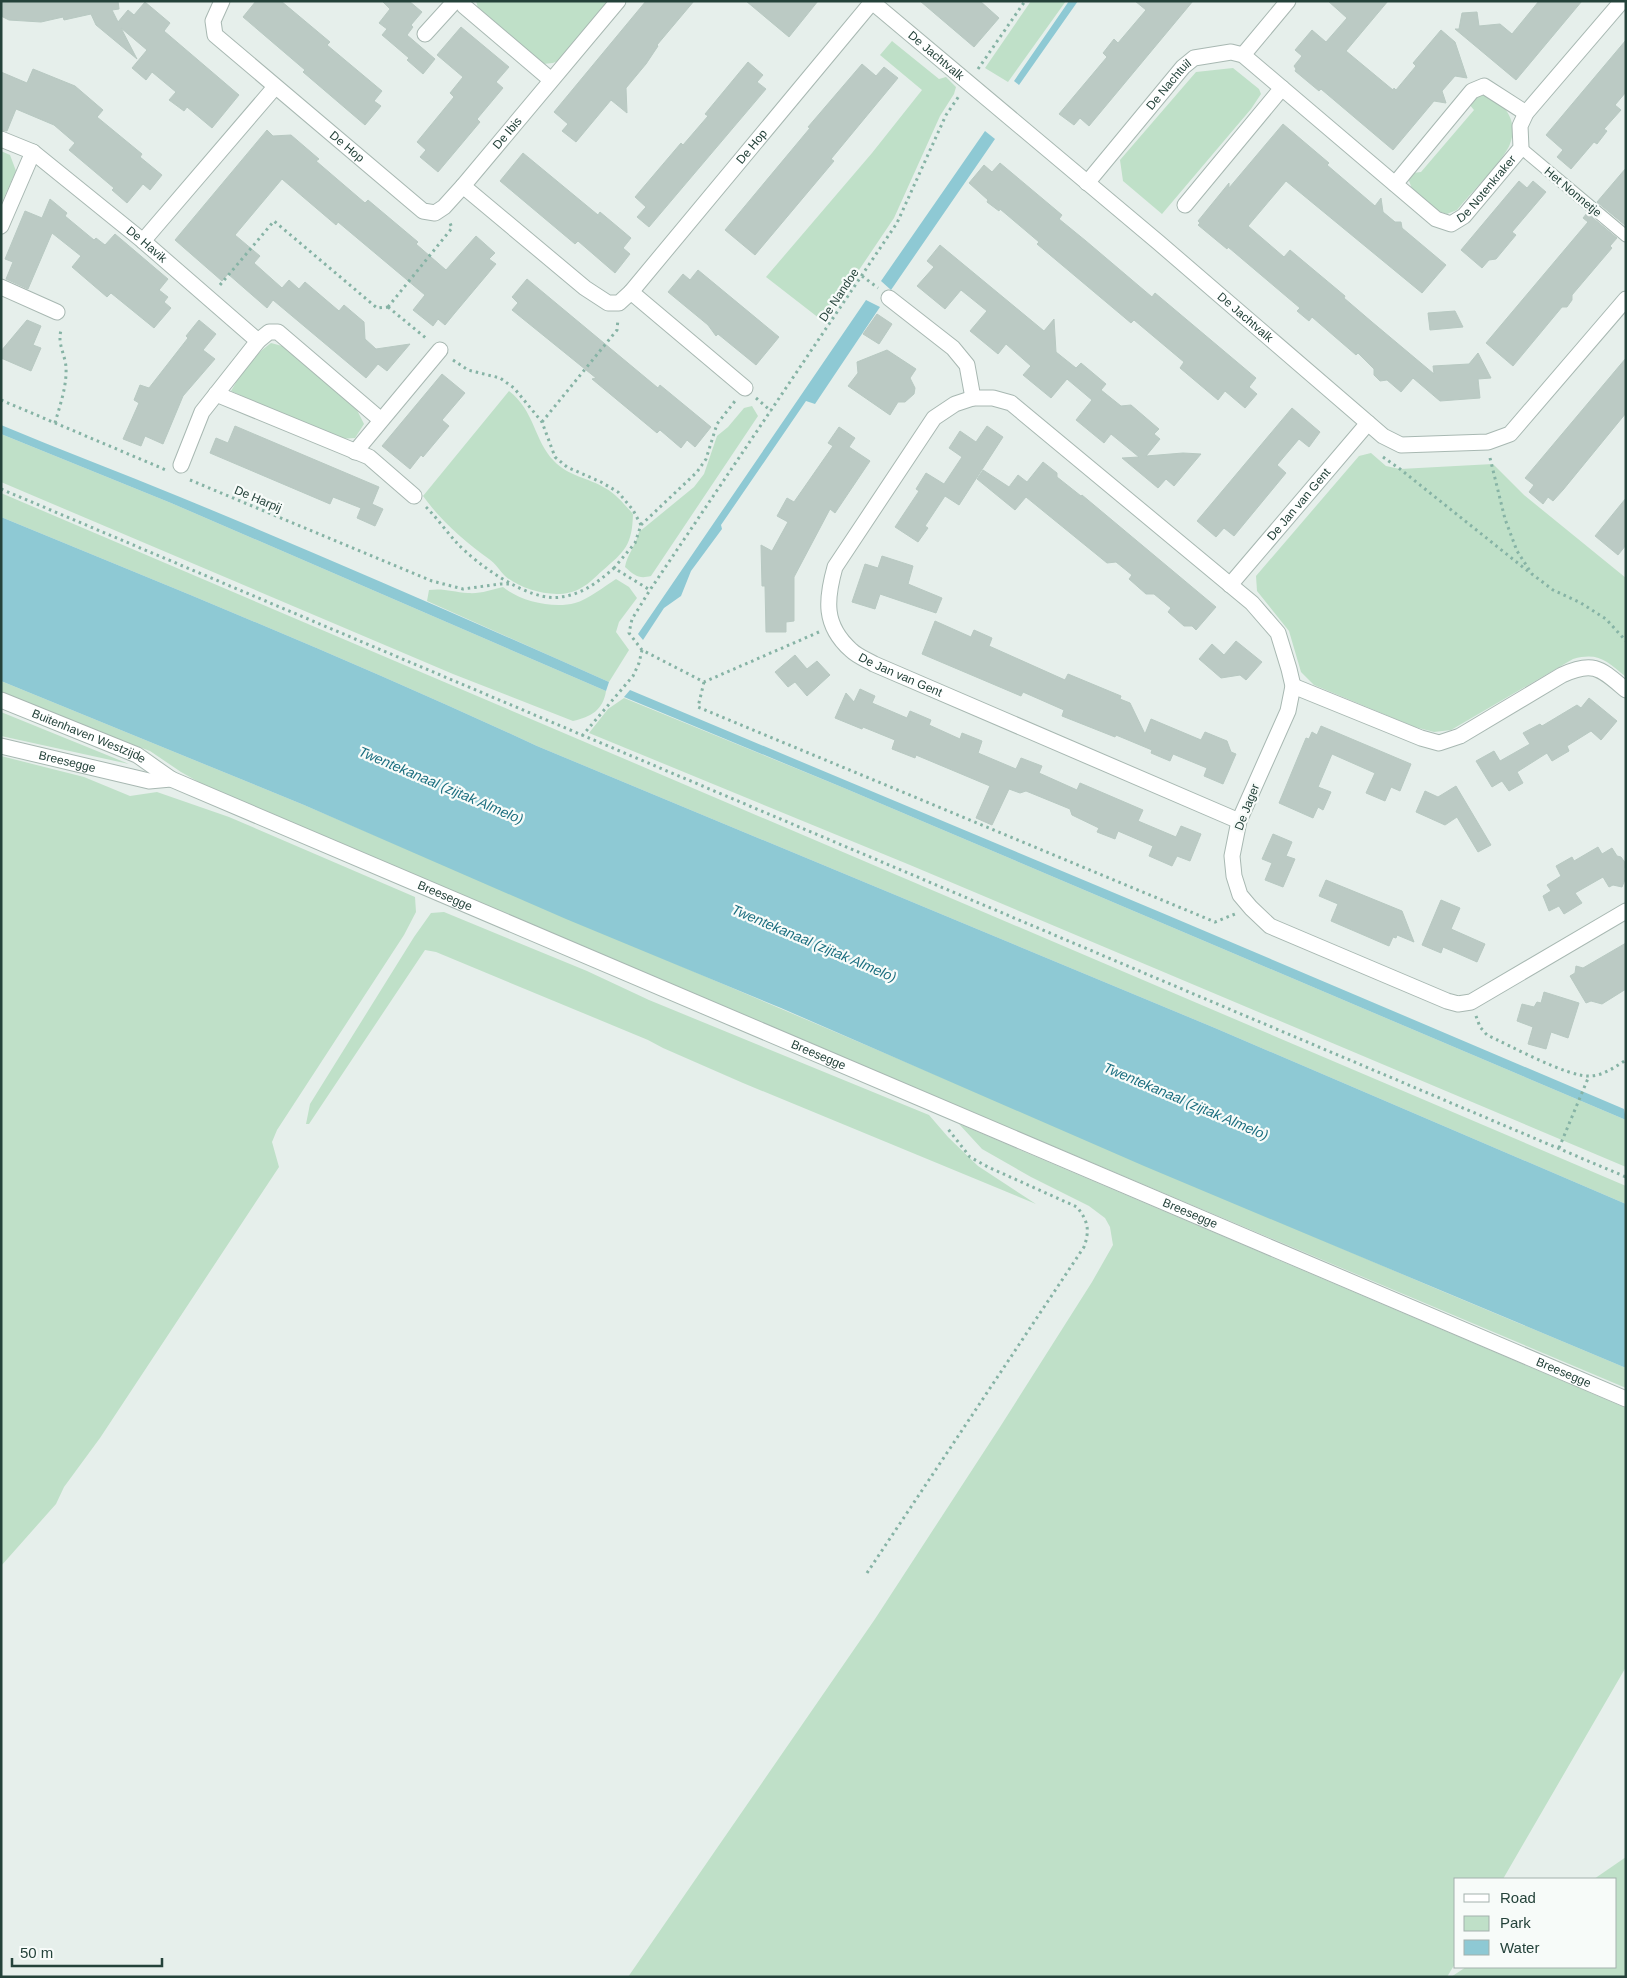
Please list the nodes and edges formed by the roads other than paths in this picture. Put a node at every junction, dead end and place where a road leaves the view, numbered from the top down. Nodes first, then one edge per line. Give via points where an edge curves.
1 (222, 1) edge
2 (455, 1) edge
3 (462, 1) edge
4 (618, 1) edge
5 (1288, 1) edge
6 (1622, 1) edge
7 (871, 2) edge
8 (425, 34) dead end
9 (1243, 55) junction
10 (551, 80) junction
11 (275, 87) junction
12 (1282, 88) junction
13 (1526, 113) junction
14 (1, 138) edge
15 (1521, 148) junction
16 (33, 152) junction
17 (1087, 183) junction
18 (1395, 184) junction
19 (463, 186) junction
20 (1185, 205) dead end
21 (1, 226) edge
22 (1626, 236) edge
23 (143, 241) junction
24 (1, 286) edge
25 (631, 292) junction
26 (889, 298) dead end
27 (1626, 299) edge
28 (57, 312) road end
29 (258, 341) junction
30 (440, 350) road end
31 (745, 388) road end
32 (216, 394) junction
33 (973, 398) junction
34 (381, 420) junction
35 (1368, 423) junction
36 (355, 452) junction
37 (179, 472) road end
38 (414, 496) road end
39 (1230, 585) junction
40 (1293, 686) junction
41 (1626, 690) edge
42 (1, 700) edge
43 (1, 746) edge
44 (171, 779) junction
45 (1239, 821) junction
46 (1626, 911) edge
47 (1626, 1399) edge

1 - 11 street, De Hop via 213,21 215,36
2 - 8 street
3 - 10 street
4 - 10 street, De Ibis
5 - 9 street
6 - 13 street, De Notenkraker
7 - 17 street, De Jachtvalk
7 - 25 street, De Hop
9 - 12 street, De Notenkraker
9 - 17 street, De Nachtuil via 1231,52 1194,58 1183,67
10 - 19 street, De Ibis
11 - 19 street, De Hop via 423,211 435,213
11 - 23 street
12 - 18 street, De Notenkraker
12 - 20 street
13 - 15 street, De Notenkraker via 1520,126
13 - 18 street via 1484,86 1472,91
14 - 16 street, De Havik
15 - 18 street, De Notenkraker via 1464,216 1451,224 1436,219
15 - 22 lane, Het Nonnetje
16 - 21 street
16 - 23 street, De Havik
17 - 35 street, De Jachtvalk
19 - 25 street, De Hop via 585,288 608,303 619,303
23 - 29 street, De Havik
24 - 28 street
25 - 31 street
26 - 33 street via 953,348 967,365
27 - 35 street, De Jachtvalk via 1510,434 1488,442 1401,445
29 - 32 street
29 - 34 street via 269,332 278,332
30 - 34 street
32 - 36 street
32 - 37 street via 202,412
33 - 39 street, De Jan van Gent via 993,398 1011,403
33 - 45 street, De Jan van Gent via 955,404 934,418 836,567 829,588 828,609 832,626 850,650 874,664
34 - 36 street
35 - 39 street, De Jan van Gent
36 - 38 street via 368,457
39 - 40 street, De Jan van Gent via 1252,603 1278,633
40 - 41 street via 1439,743 1460,736 1578,667 1590,666 1604,672
40 - 45 street, De Jager via 1288,711
42 - 44 street, Buitenhaven Westzijde via 137,756
43 - 44 street, Breesegge via 149,781
44 - 47 street, Breesegge
45 - 46 street, De Jager via 1232,856 1234,876 1240,895 1270,926 1458,1004 1471,1002

